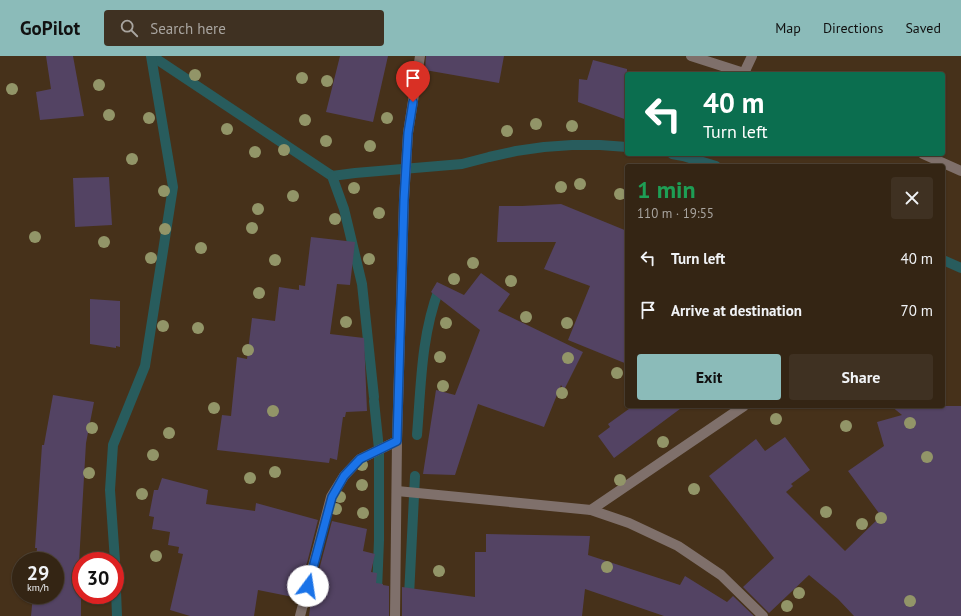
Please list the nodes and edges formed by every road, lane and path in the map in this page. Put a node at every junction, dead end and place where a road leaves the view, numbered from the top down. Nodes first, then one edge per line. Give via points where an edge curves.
1 (420, 56) edge
2 (691, 56) edge
3 (752, 56) edge
4 (743, 72) edge
5 (746, 72) edge
6 (927, 156) edge
7 (961, 171) edge
8 (741, 408) edge
9 (397, 441) junction
10 (397, 491) junction
11 (591, 510) junction
12 (300, 616) edge
13 (395, 616) edge
14 (762, 616) edge

1 - 9 street via 408,133
2 - 4 street
3 - 5 street
6 - 7 street
8 - 11 street
9 - 10 street
9 - 12 street via 360,459 344,476 332,497
10 - 11 street
10 - 13 street
11 - 14 street via 629,523 678,546 721,575

